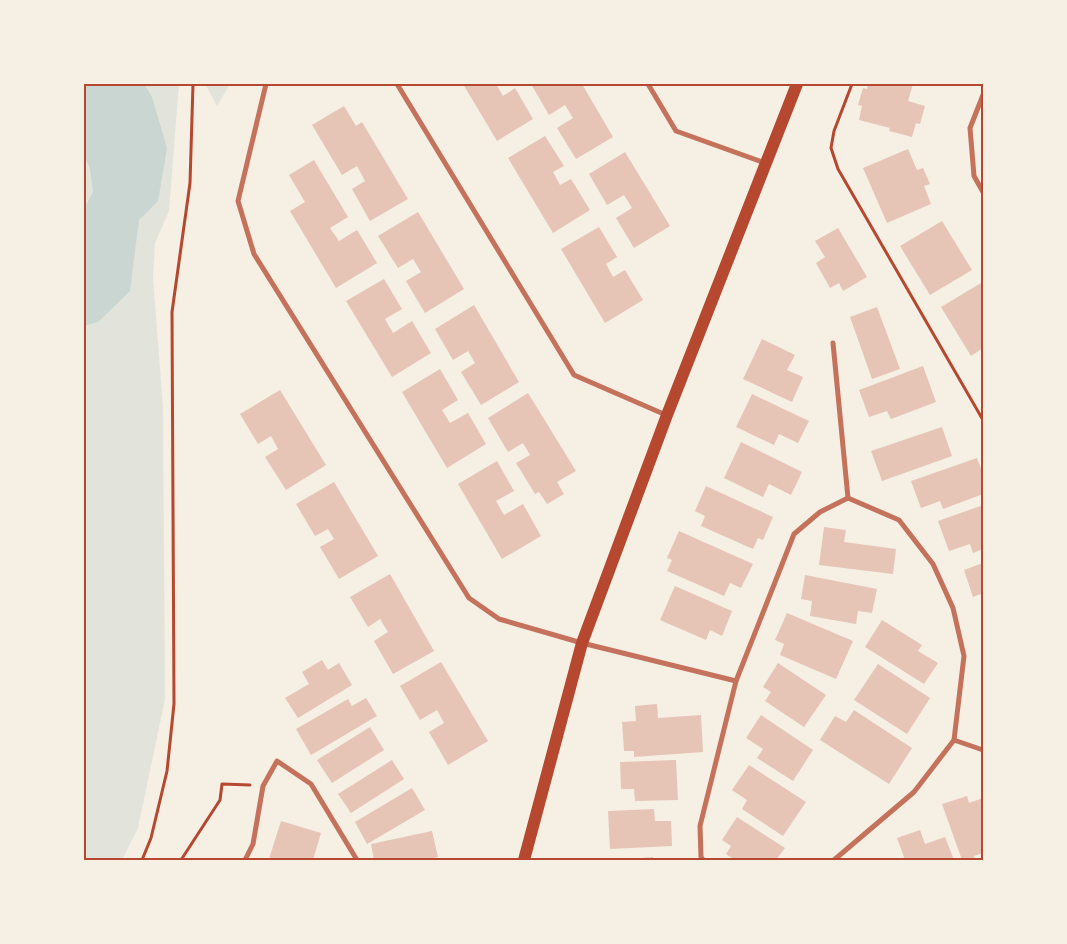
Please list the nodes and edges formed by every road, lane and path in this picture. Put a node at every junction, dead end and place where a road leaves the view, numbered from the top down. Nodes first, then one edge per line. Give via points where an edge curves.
1 (193, 84) edge
2 (266, 84) edge
3 (397, 84) edge
4 (648, 84) edge
5 (797, 84) edge
6 (852, 84) edge
7 (983, 95) edge
8 (766, 163) junction
9 (983, 192) edge
10 (833, 343) dead end
11 (667, 415) junction
12 (983, 420) edge
13 (848, 498) junction
14 (582, 643) junction
15 (736, 681) junction
16 (954, 740) junction
17 (983, 750) edge
18 (263, 786) junction
19 (142, 860) edge
20 (181, 860) edge
21 (245, 860) edge
22 (357, 860) edge
23 (524, 860) edge
24 (703, 860) edge
25 (834, 860) edge

1 - 19 path via 190,183 172,312 174,704 167,771 151,838
2 - 14 street via 238,201 254,254 469,598 499,619
3 - 11 street via 574,374
4 - 8 street via 676,131
5 - 8 main road
6 - 12 path via 831,148 838,169
7 - 9 street via 970,128 974,176
8 - 11 main road
10 - 13 street
11 - 14 main road
13 - 15 street via 820,512 794,534
13 - 16 street via 899,520 932,564 953,608 964,656
14 - 15 street
14 - 23 main road
15 - 24 street via 700,826
16 - 17 street
16 - 25 street via 914,792
18 - 20 path via 222,784 220,800
18 - 21 street via 253,844
18 - 22 street via 277,761 311,784

